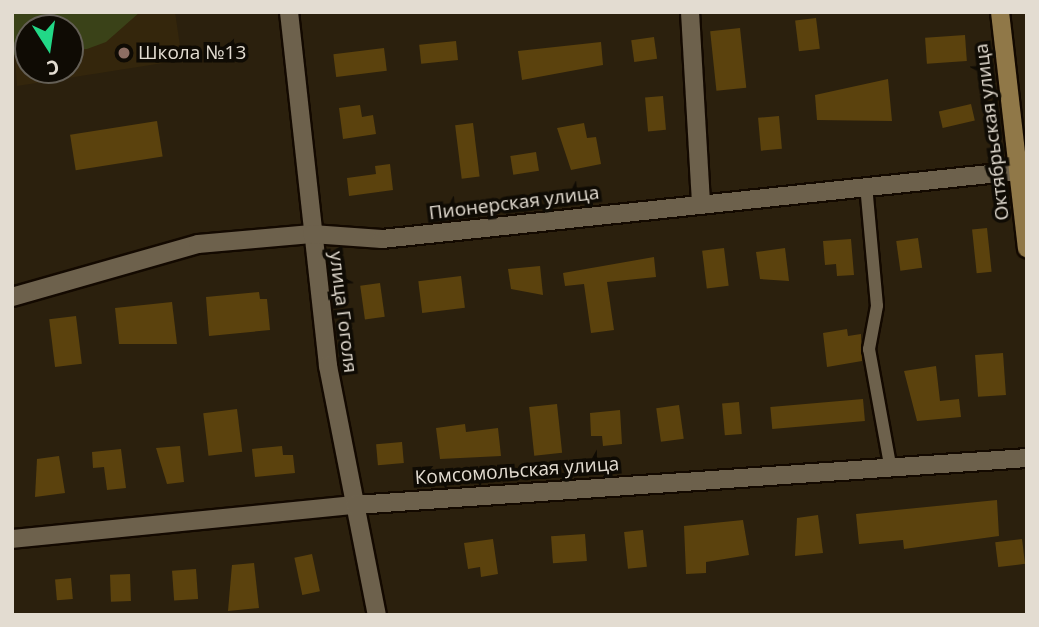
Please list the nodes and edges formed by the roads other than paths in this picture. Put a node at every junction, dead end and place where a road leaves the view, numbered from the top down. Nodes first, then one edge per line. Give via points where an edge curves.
1 (289, 12) edge
2 (690, 12) edge
3 (1000, 12) edge
4 (1023, 171) edge
5 (866, 186) junction
6 (701, 202) junction
7 (312, 234) junction
8 (1027, 248) edge
9 (12, 296) edge
10 (1027, 458) edge
11 (890, 464) junction
12 (355, 505) junction
13 (12, 539) edge
14 (377, 615) edge

1 - 7 street, улица Гоголя
2 - 6 street
3 - 4 street, Октябрьская улица
4 - 5 street, Пионерская улица
4 - 8 street, Октябрьская улица
5 - 6 street, Пионерская улица
5 - 11 lane via 877,306 869,349
6 - 7 street, Пионерская улица via 382,239
7 - 9 street, Пионерская улица via 198,244
7 - 12 street, улица Гоголя via 328,366
10 - 11 street, Комсомольская улица
11 - 12 street, Комсомольская улица
12 - 13 street, Комсомольская улица
12 - 14 street, улица Гоголя

